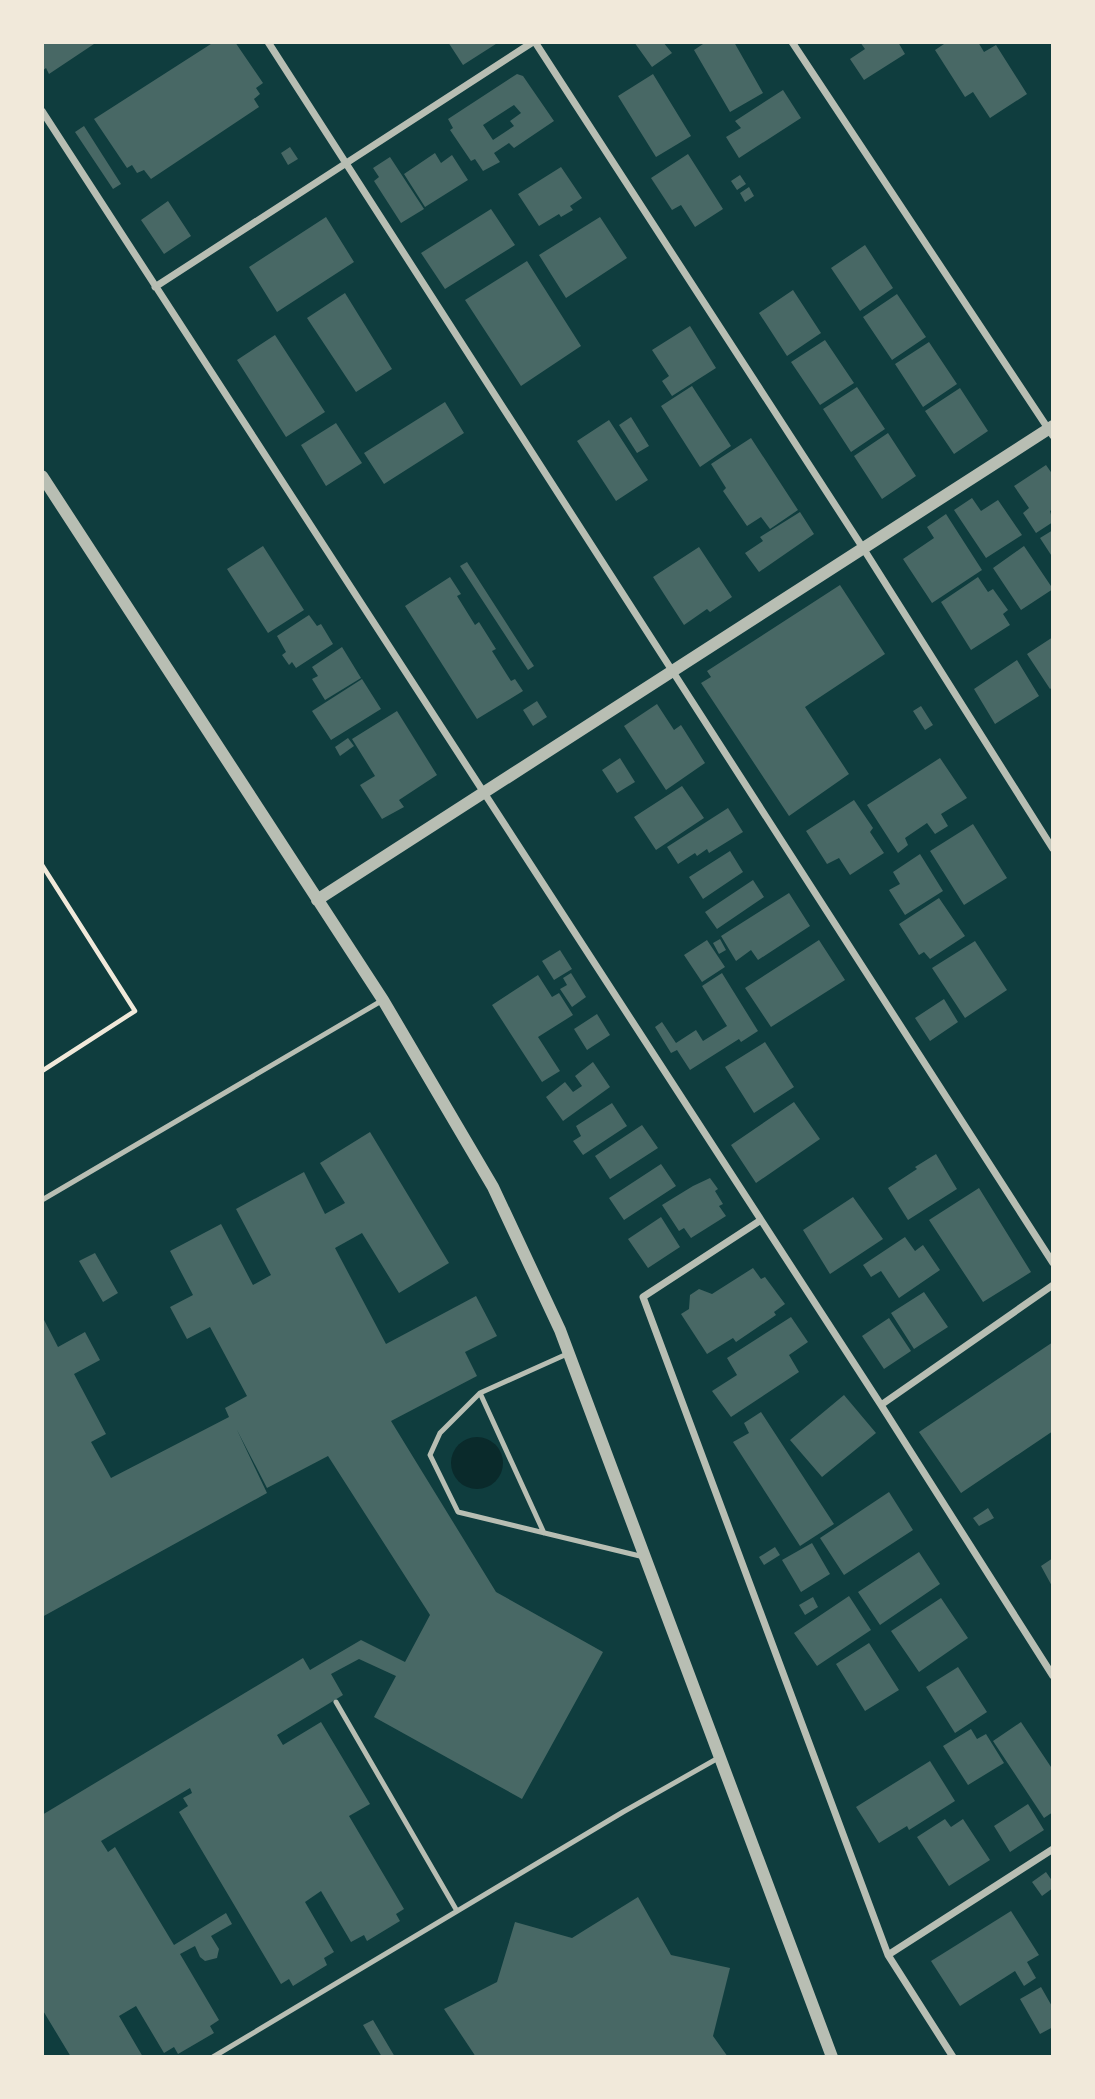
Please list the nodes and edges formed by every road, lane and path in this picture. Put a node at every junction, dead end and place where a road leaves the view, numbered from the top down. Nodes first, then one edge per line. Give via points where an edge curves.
1 (268, 42) edge
2 (534, 42) edge
3 (792, 42) edge
4 (42, 111) edge
5 (347, 163) junction
6 (155, 287) junction
7 (1051, 430) edge
8 (42, 476) edge
9 (863, 548) junction
10 (672, 672) junction
11 (484, 792) junction
12 (1053, 849) edge
13 (42, 865) edge
14 (317, 900) junction
15 (383, 1000) junction
16 (42, 1070) edge
17 (42, 1200) edge
18 (761, 1220) junction
19 (1053, 1263) edge
20 (1053, 1285) edge
21 (568, 1354) junction
22 (480, 1393) junction
23 (881, 1405) junction
24 (544, 1533) junction
25 (644, 1557) junction
26 (1053, 1676) edge
27 (336, 1702) dead end
28 (720, 1756) junction
29 (1053, 1849) edge
30 (457, 1911) junction
31 (888, 1955) junction
32 (214, 2057) edge
33 (832, 2057) edge
34 (953, 2057) edge

1 - 5 street
2 - 5 street
2 - 9 street
3 - 7 street
4 - 6 street
5 - 6 street
5 - 10 street
6 - 11 street
7 - 9 street
8 - 14 street
9 - 10 street
9 - 12 street
10 - 11 street
10 - 19 street
11 - 14 street
11 - 18 street
13 - 16 path via 135,1011
14 - 15 street
15 - 17 lane
15 - 21 street via 493,1187
18 - 23 street
18 - 31 street via 643,1297
20 - 23 street
21 - 22 lane
21 - 25 street
22 - 24 lane
22 - 24 lane via 440,1433 430,1455 458,1512
23 - 26 street
24 - 25 lane
25 - 28 street
27 - 30 lane
28 - 30 lane
28 - 33 street
29 - 31 street
30 - 32 lane
31 - 34 street

